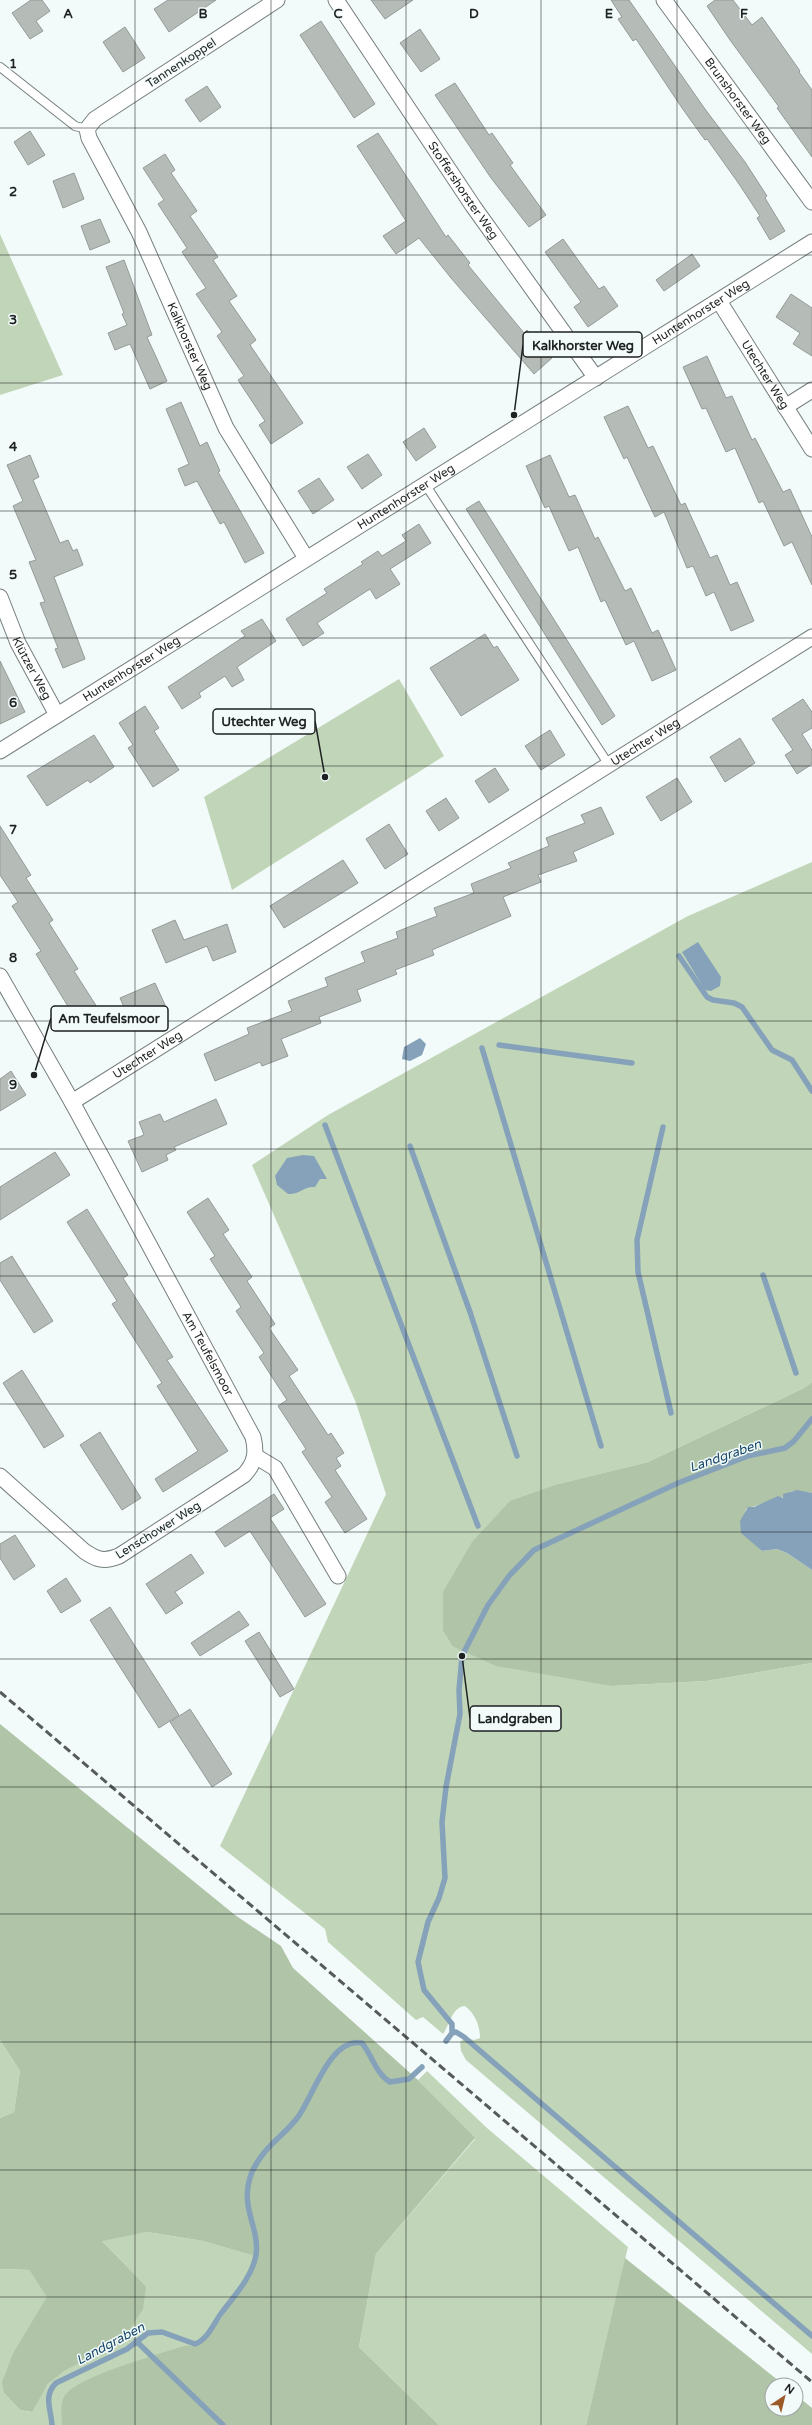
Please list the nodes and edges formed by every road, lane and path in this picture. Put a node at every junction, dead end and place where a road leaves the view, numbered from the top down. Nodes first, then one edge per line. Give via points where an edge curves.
1 (278, 0) edge
2 (336, 0) edge
3 (664, 0) edge
4 (0, 67) edge
5 (87, 129) junction
6 (812, 202) edge
7 (812, 242) edge
8 (719, 301) junction
9 (596, 378) junction
10 (812, 390) edge
11 (785, 407) junction
12 (812, 449) edge
13 (425, 484) junction
14 (306, 558) junction
15 (0, 597) edge
16 (812, 637) edge
17 (57, 715) junction
18 (0, 750) edge
19 (609, 765) junction
20 (0, 976) edge
21 (5, 997) edge
22 (72, 1102) junction
23 (255, 1456) junction
24 (0, 1476) edge
25 (338, 1576) dead end

1 - 5 street, Tannenkoppel via 95,119
2 - 9 street, Stoffershorster Weg via 473,206
3 - 6 street, Brunshorster Weg
4 - 5 lane via 75,126
5 - 14 street, Kalkhorster Weg via 89,138 139,232 226,428
7 - 8 street, Huntenhorster Weg
8 - 9 street, Huntenhorster Weg
8 - 11 street, Utechter Weg
9 - 13 street, Huntenhorster Weg
10 - 11 street
11 - 12 street, Utechter Weg
13 - 14 street, Huntenhorster Weg
13 - 19 lane
14 - 17 street, Huntenhorster Weg
15 - 17 street, Klützer Weg via 18,643
16 - 19 street, Utechter Weg
17 - 18 street, Huntenhorster Weg
19 - 22 street, Utechter Weg
20 - 21 street, Am Teufelsmoor
21 - 22 street, Am Teufelsmoor
22 - 23 street, Am Teufelsmoor via 253,1437
23 - 24 street, Lenschower Weg via 252,1466 244,1475 109,1560 99,1560 84,1552
23 - 25 street via 275,1468

